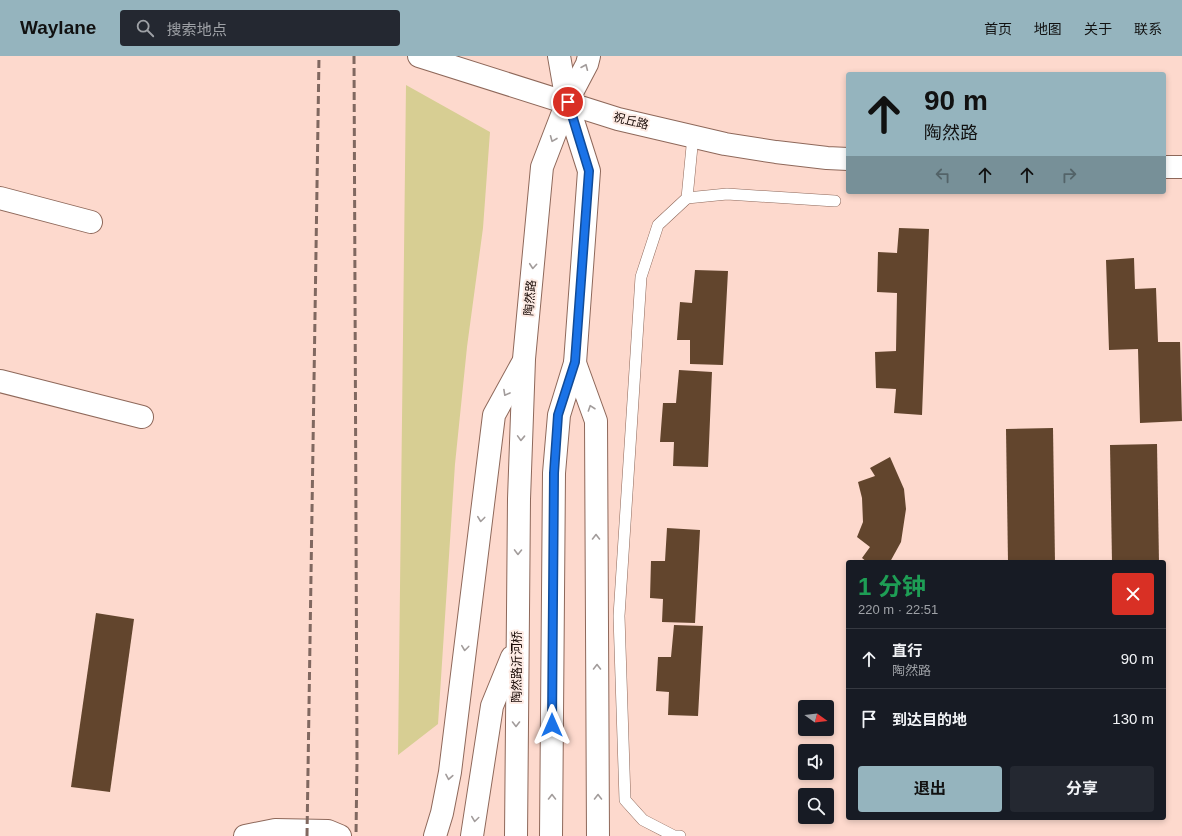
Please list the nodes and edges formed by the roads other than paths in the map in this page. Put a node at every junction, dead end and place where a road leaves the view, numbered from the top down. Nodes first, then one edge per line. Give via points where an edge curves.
1 (419, 56) edge
2 (559, 56) edge
3 (589, 56) edge
4 (568, 102) junction
5 (692, 136) junction
6 (846, 159) edge
7 (1166, 167) edge
8 (1182, 167) edge
9 (0, 198) edge
10 (687, 198) junction
11 (835, 201) dead end
12 (91, 222) dead end
13 (524, 359) junction
14 (575, 362) junction
15 (0, 381) edge
16 (142, 418) dead end
17 (519, 499) joint
18 (517, 646) junction
19 (246, 836) edge
20 (340, 836) edge
21 (435, 836) edge
22 (472, 836) edge
23 (516, 836) edge
24 (552, 836) edge
25 (598, 836) edge
26 (680, 836) edge

1 - 4 main road, 祝丘路
2 - 4 main road
4 -> 3 main road, 陶然路
4 - 5 main road, 祝丘路 via 618,118
4 -> 13 main road, 陶然路 via 542,167
4 - 14 main road via 589,171
5 - 6 main road, 祝丘路 via 776,152
5 - 10 lane
7 - 8 main road
9 - 12 main road
10 - 11 lane via 726,194
10 - 26 lane via 658,225 641,277 620,616 625,800 642,820 674,836
13 -> 17 main road, 陶然路
13 -> 21 main road via 494,416 450,772
24 -> 14 main road via 554,473 558,415
25 -> 14 main road via 596,421
15 - 16 main road
17 -> 18 main road, 陶然路沂河桥
18 -> 22 main road via 492,706
18 -> 23 main road, 陶然路沂河桥
19 - 20 main road via 275,830 328,831

